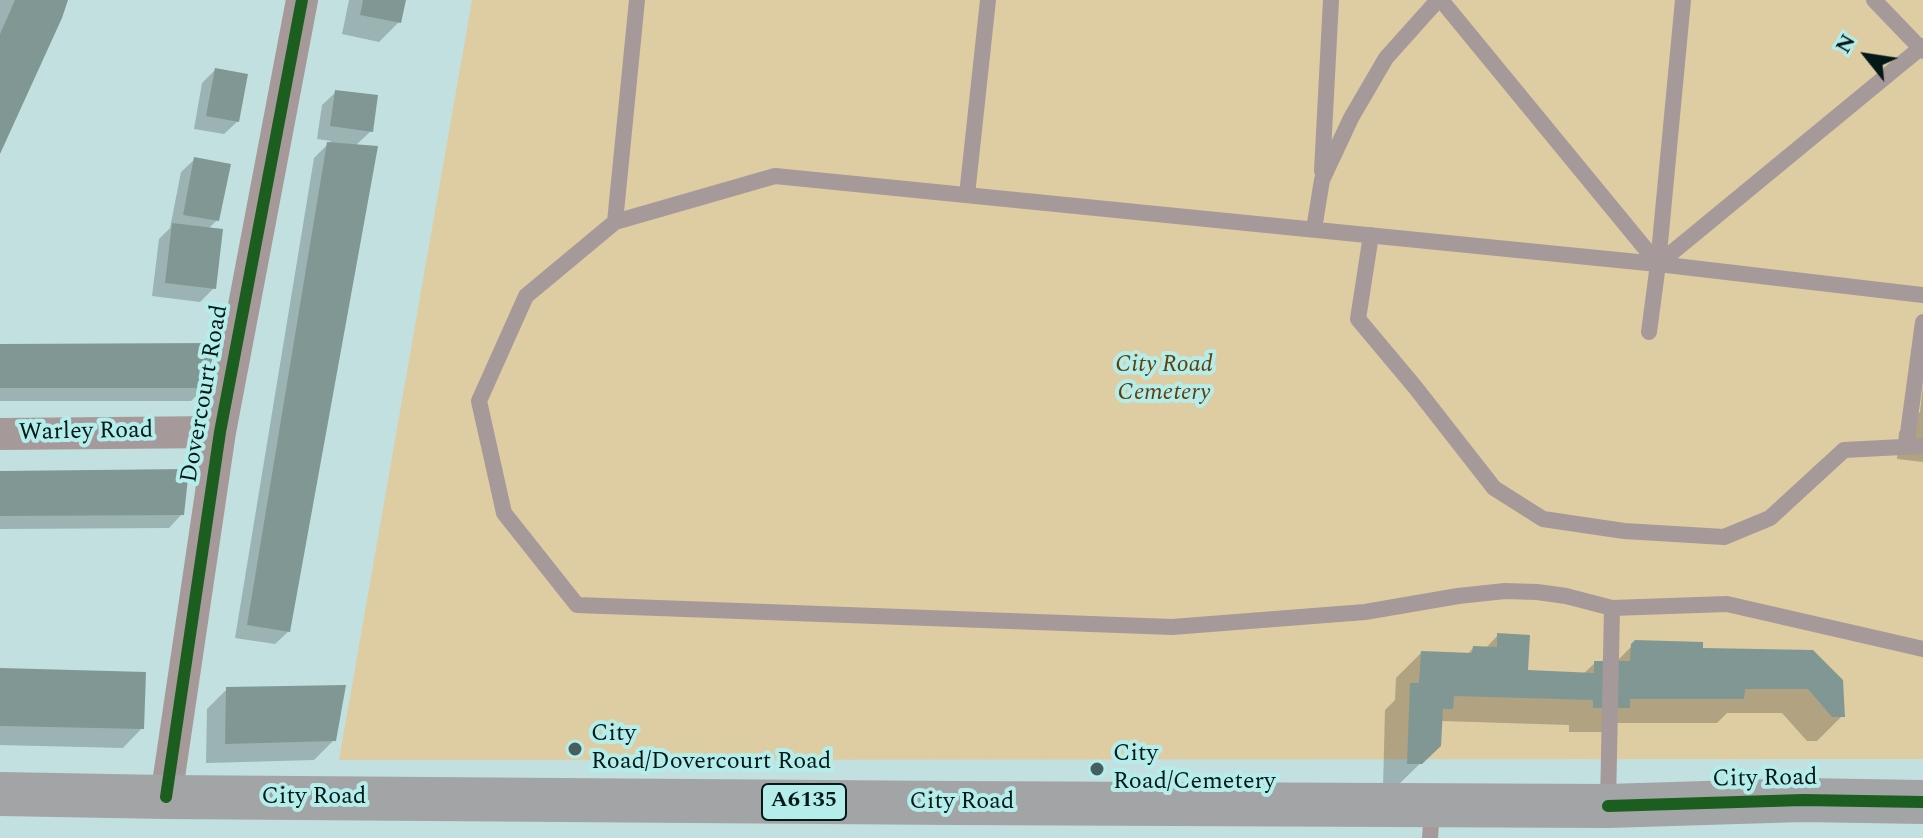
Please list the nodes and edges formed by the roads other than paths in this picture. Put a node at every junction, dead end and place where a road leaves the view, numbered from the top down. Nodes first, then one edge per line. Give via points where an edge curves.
1 (302, 0) edge
2 (637, 0) edge
3 (988, 0) edge
4 (1331, 0) edge
5 (1439, 0) edge
6 (1683, 0) edge
7 (1874, 0) edge
8 (1922, 48) edge
9 (1322, 180) junction
10 (967, 195) junction
11 (615, 222) junction
12 (1314, 229) junction
13 (1371, 235) junction
14 (1658, 264) junction
15 (1923, 295) edge
16 (1923, 322) edge
17 (1649, 332) dead end
18 (220, 432) junction
19 (0, 434) edge
20 (1915, 447) edge
21 (1612, 608) junction
22 (1923, 649) edge
23 (0, 794) edge
24 (166, 797) junction
25 (1923, 802) edge
26 (1608, 806) junction
27 (1431, 822) edge

1 - 18 street, Dovercourt Road
2 - 11 lane
3 - 10 lane
4 - 9 lane
5 - 9 lane via 1386,58
5 - 14 lane
6 - 14 lane
7 - 8 lane
8 - 14 lane
9 - 12 lane
10 - 11 lane via 775,176
10 - 12 lane
11 - 21 lane via 526,296 479,401 504,513 577,605 1172,627 1365,612 1505,591 1566,596
12 - 13 lane
13 - 14 lane
13 - 20 lane via 1358,319 1494,488 1543,519 1724,537 1770,518 1844,450
14 - 15 lane
14 - 17 lane
16 - 20 lane
18 - 19 street, Warley Road
18 - 24 street, Dovercourt Road
21 - 22 lane via 1727,604
21 - 26 lane
23 - 24 main road, City Road / A6135
24 - 27 main road, City Road / A6135
25 - 26 main road, City Road / A6135
26 - 27 main road, City Road / A6135

